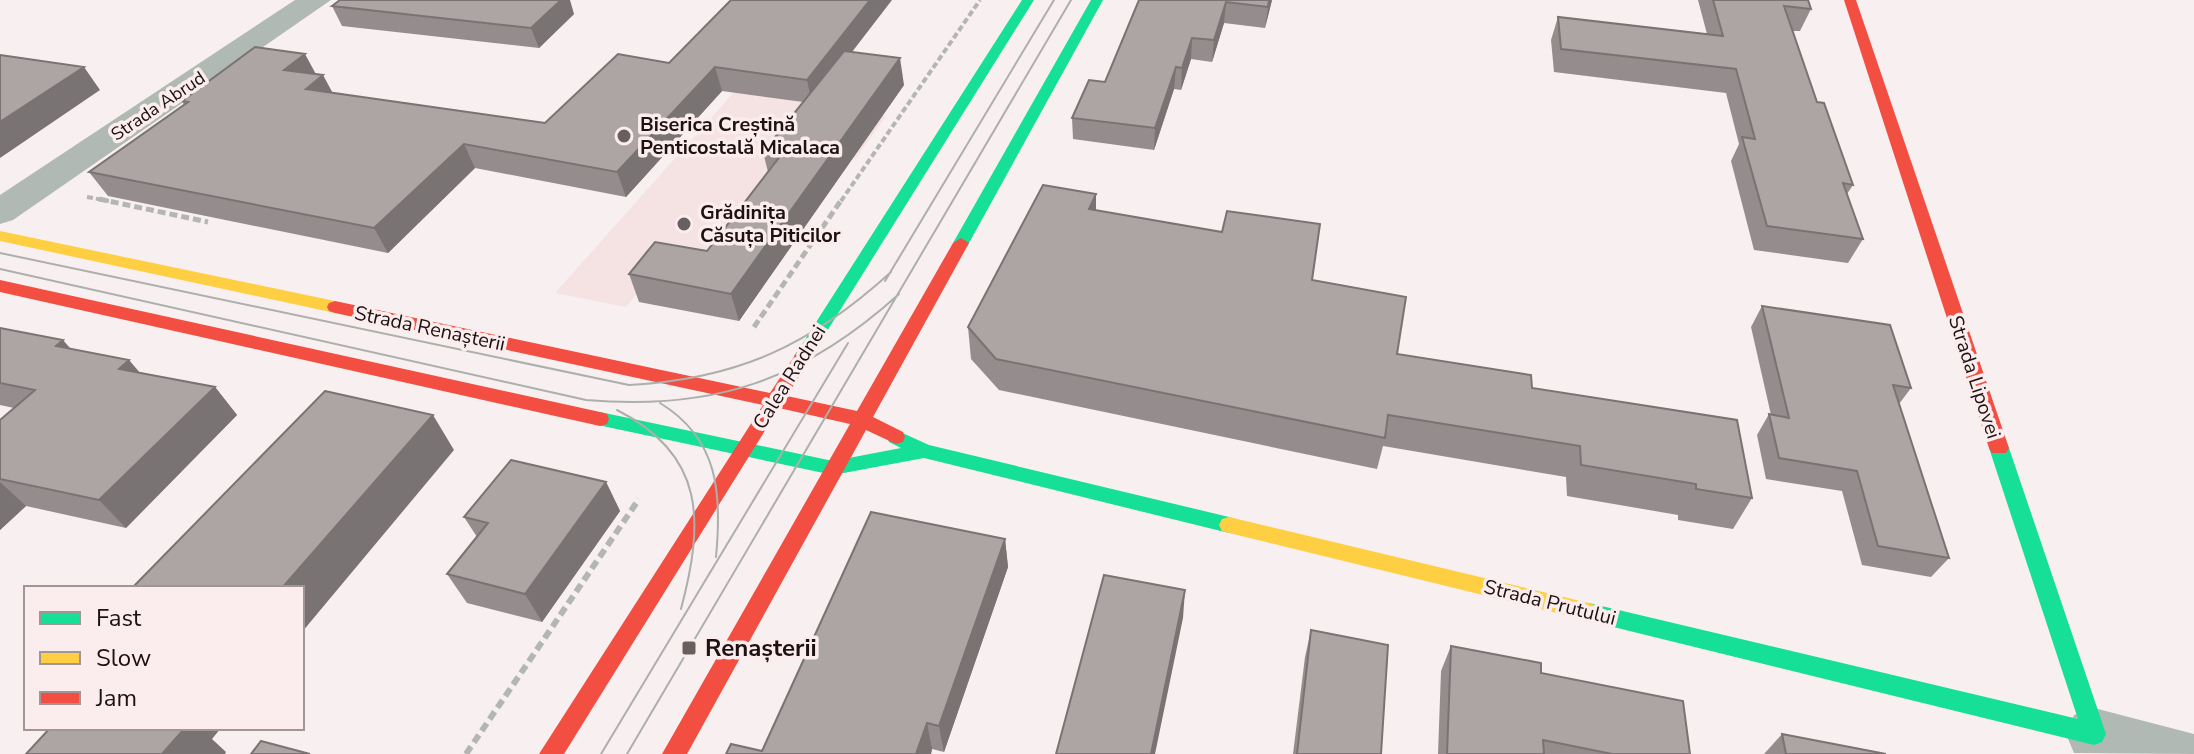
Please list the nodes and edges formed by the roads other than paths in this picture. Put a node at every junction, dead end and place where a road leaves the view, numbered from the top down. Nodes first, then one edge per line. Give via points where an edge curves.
1 (316, 0) edge
2 (1028, 0) edge
3 (1097, 0) edge
4 (1850, 0) edge
5 (0, 212) edge
6 (0, 236) edge
7 (0, 286) edge
8 (775, 401) junction
9 (861, 419) junction
10 (742, 451) junction
11 (924, 451) junction
12 (833, 468) junction
13 (2097, 744) edge
14 (551, 754) edge
15 (674, 754) edge
16 (2176, 754) edge

1 - 5 street, Strada Abrud
2 - 8 street, Calea Radnei
3 - 9 street
4 - 13 street, Strada Lipovei
6 - 8 street, Strada Renașterii
7 - 10 street
8 - 9 street, Strada Renașterii
8 - 10 street, Calea Radnei
9 - 11 street, Strada Prutului
9 - 12 street
10 - 12 street
10 - 14 street, Calea Radnei
11 - 12 street, Strada Prutului
11 - 13 street, Strada Prutului
12 - 15 street
13 - 16 street, Strada Prutului

